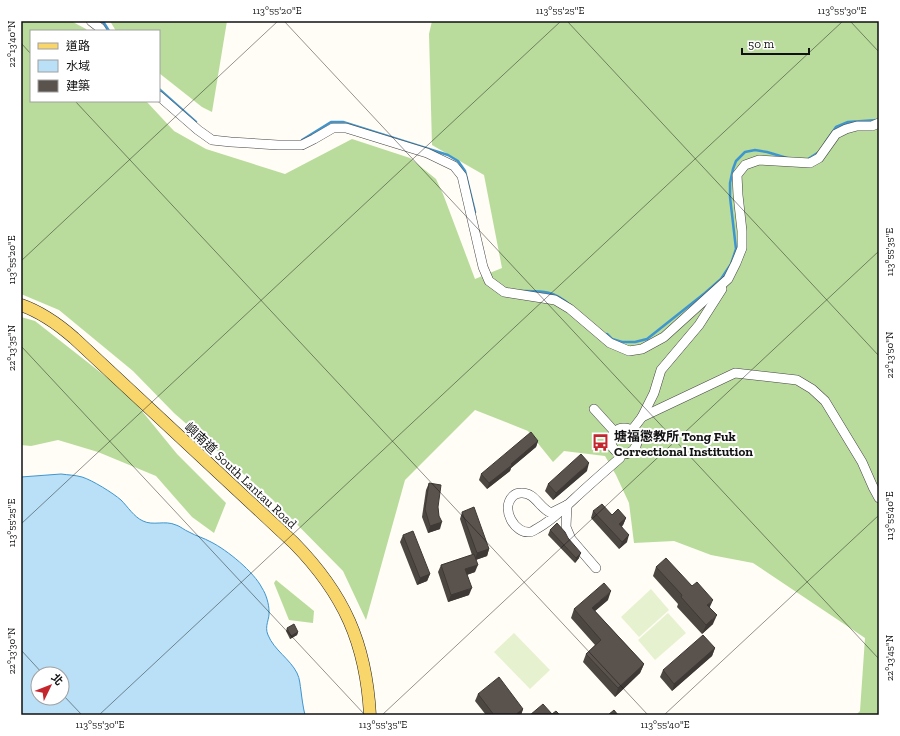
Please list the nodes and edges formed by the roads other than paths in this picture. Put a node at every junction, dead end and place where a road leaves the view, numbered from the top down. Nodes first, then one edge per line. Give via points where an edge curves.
1 (91, 21) edge
2 (101, 30) edge
3 (160, 97) edge
4 (879, 123) edge
5 (728, 279) junction
6 (21, 305) edge
7 (594, 409) dead end
8 (642, 417) junction
9 (632, 430) junction
10 (614, 431) junction
11 (620, 454) junction
12 (879, 498) edge
13 (567, 505) junction
14 (596, 568) dead end
15 (370, 715) edge

1 - 2 street
3 - 5 street via 212,140 302,145 333,128 346,128 427,154 454,166 462,176 483,266 489,281 504,292 555,300 570,309 610,343 629,351 642,349 664,337
4 - 5 street via 872,126 857,126 836,134 819,158 810,163 759,160 745,165 737,175 742,248
5 - 8 street via 700,324 661,370 654,393
6 - 15 main road, 嶼南道 South Lantau Road via 45,316 74,338 294,543 314,565 336,595 356,638 362,656
7 - 10 street
8 - 9 street
8 - 12 street via 736,373 797,380 812,388 825,401 862,462
9 - 10 street via 623,428
9 - 11 street via 637,441 635,448 629,454
10 - 11 street via 610,442 614,450
11 - 13 street via 620,458
13 - 13 street via 530,532 514,525 507,506 513,496 522,493 532,496 550,513
13 - 14 street via 566,527 571,539

